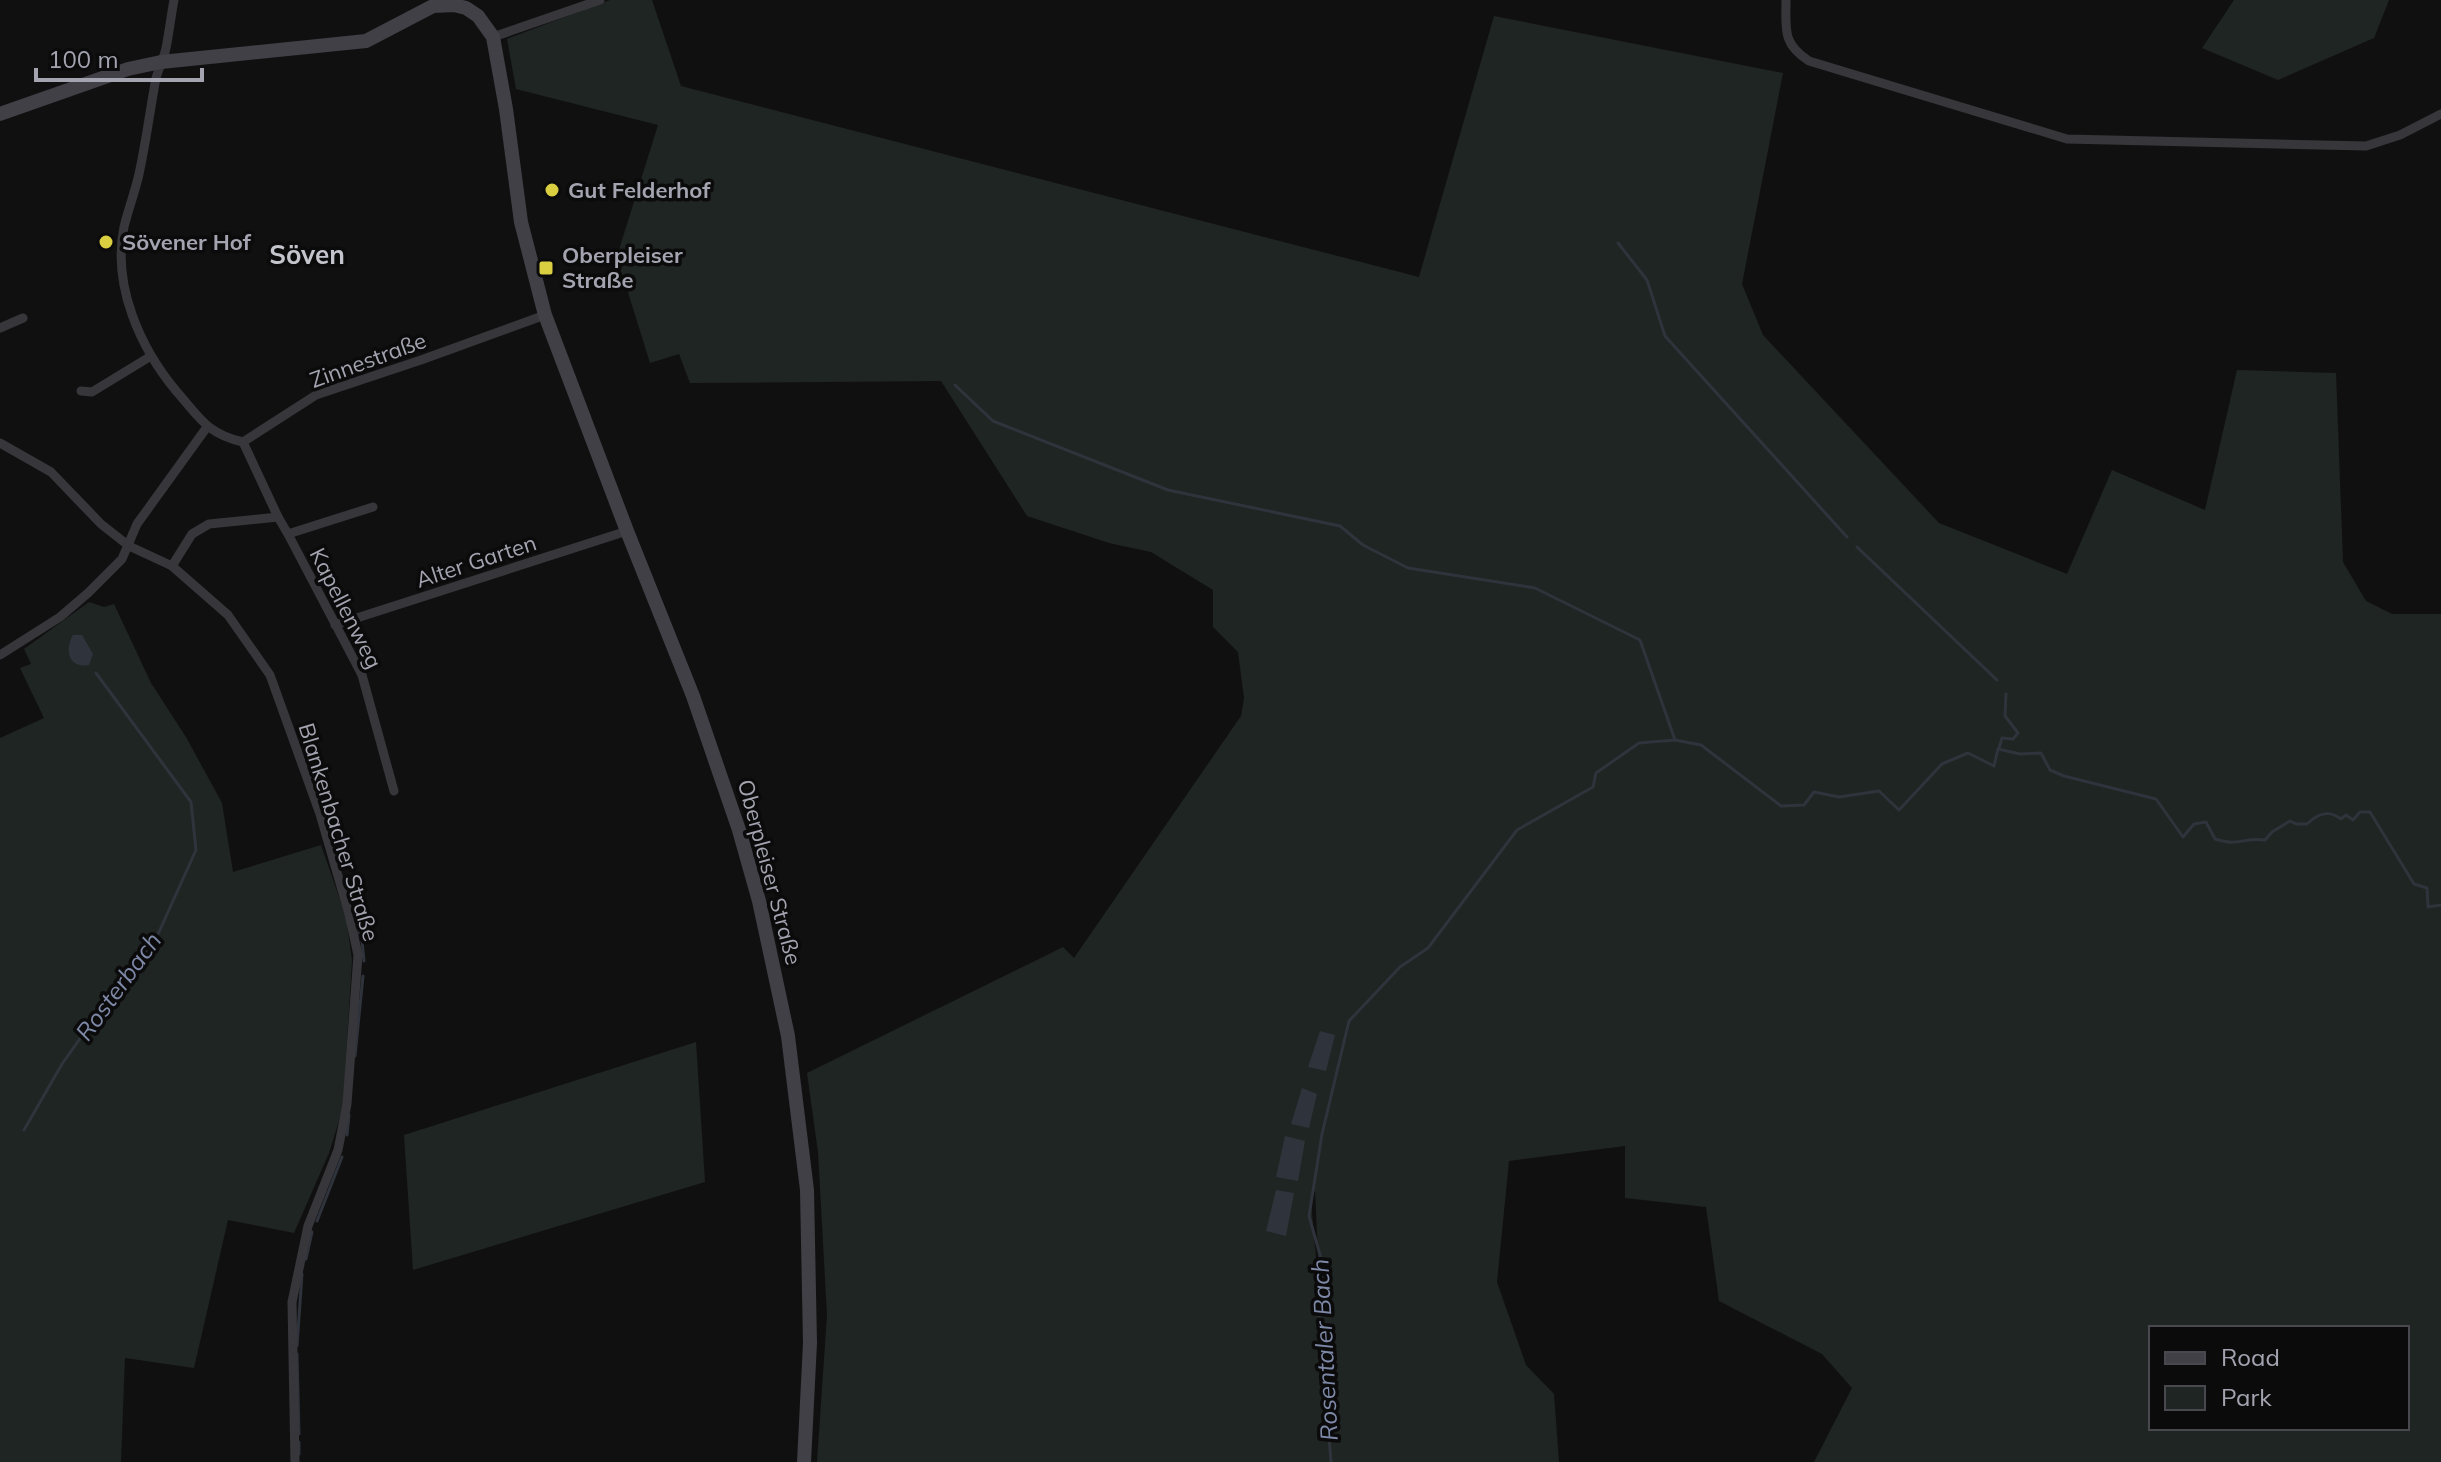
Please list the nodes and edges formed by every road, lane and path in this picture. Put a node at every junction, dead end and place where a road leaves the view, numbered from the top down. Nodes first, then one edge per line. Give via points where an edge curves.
1 (174, 0) edge
2 (600, 0) edge
3 (1786, 0) edge
4 (493, 37) junction
5 (161, 62) junction
6 (0, 114) edge
7 (2441, 114) edge
8 (545, 315) junction
9 (23, 318) dead end
10 (0, 328) edge
11 (151, 356) junction
12 (81, 391) dead end
13 (207, 427) junction
14 (243, 442) junction
15 (0, 443) edge
16 (373, 507) dead end
17 (278, 517) junction
18 (627, 531) junction
19 (288, 534) junction
20 (129, 546) junction
21 (172, 566) junction
22 (335, 625) junction
23 (0, 655) edge
24 (394, 791) dead end
25 (295, 1462) edge
26 (804, 1462) edge

1 - 5 street
2 - 4 street
3 - 7 street via 1790,46 1809,61 2067,139 2366,146
4 - 5 main road via 466,8 442,4 366,41
4 - 8 main road, Oberpleiser Straße via 521,222
5 - 6 main road
5 - 11 street via 121,260 132,315
8 - 14 street, Zinnestraße via 316,395
8 - 18 main road, Oberpleiser Straße
9 - 10 street
11 - 12 street via 92,392
11 - 13 street
13 - 14 street via 222,438
13 - 20 street via 137,524
14 - 17 street, Kapellenweg
15 - 20 street, Blankenbacher Straße via 51,472
16 - 19 street, Kapellenweg
17 - 19 street, Kapellenweg
17 - 21 street via 209,524 192,534
18 - 22 street, Alter Garten
18 - 26 main road, Oberpleiser Straße via 739,830 788,1036 807,1190 810,1343
19 - 22 street, Kapellenweg
20 - 21 street, Blankenbacher Straße
20 - 23 street via 80,600
21 - 25 street, Blankenbacher Straße via 228,615 270,675 320,814 358,955 347,1104 338,1150 308,1226 292,1302
22 - 24 street, Kapellenweg via 362,675

